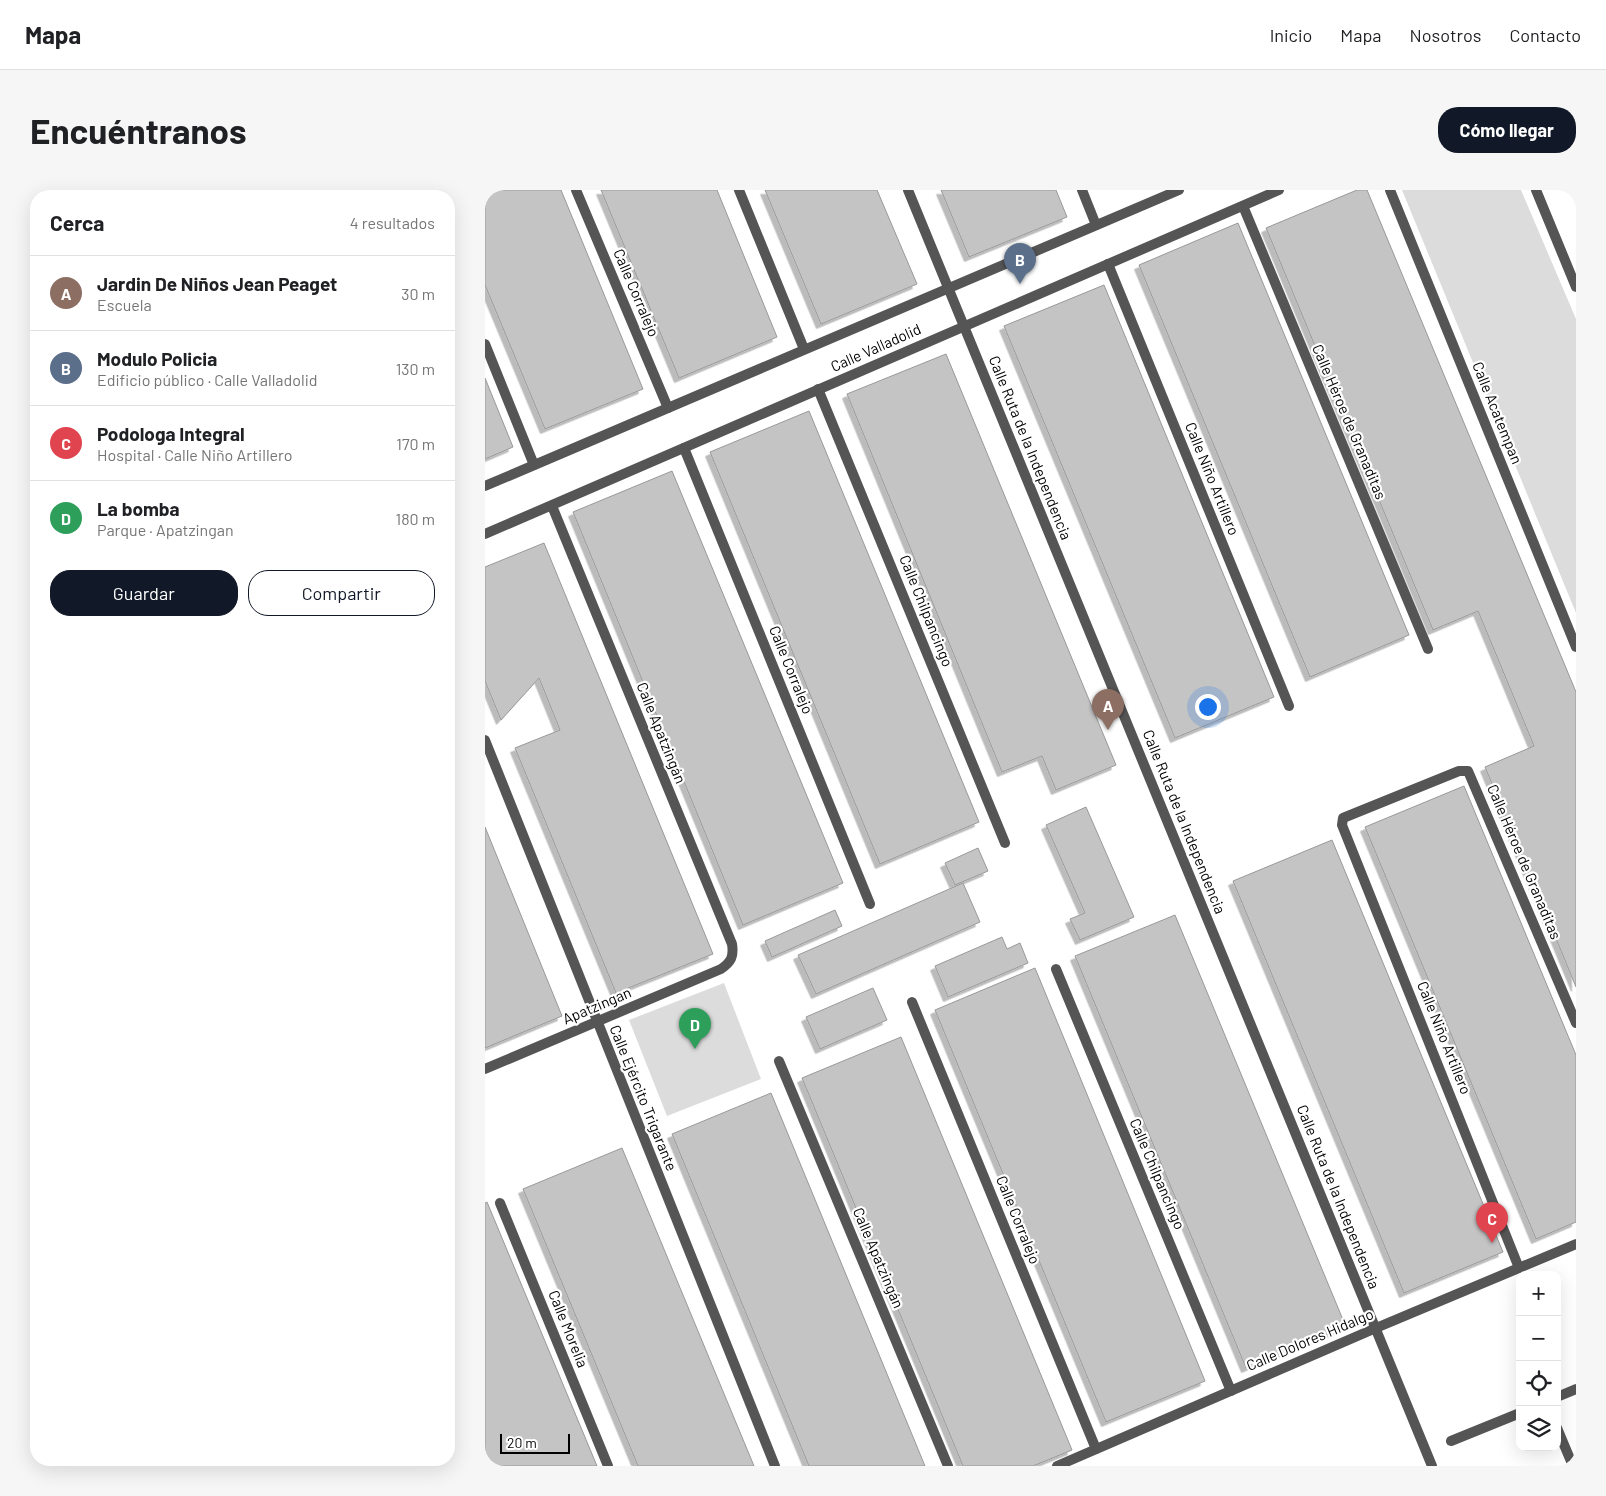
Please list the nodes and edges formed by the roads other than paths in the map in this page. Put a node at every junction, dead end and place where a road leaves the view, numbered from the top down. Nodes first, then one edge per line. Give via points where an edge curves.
1 (576, 190) edge
2 (739, 190) edge
3 (908, 190) edge
4 (1082, 190) edge
5 (1179, 190) edge
6 (1279, 190) edge
7 (1390, 190) edge
8 (1536, 190) edge
9 (1243, 206) junction
10 (1096, 225) junction
11 (1108, 264) junction
12 (1576, 287) edge
13 (948, 288) junction
14 (964, 326) junction
15 (485, 344) edge
16 (804, 349) junction
17 (818, 389) junction
18 (668, 408) junction
19 (684, 448) junction
20 (535, 465) junction
21 (485, 486) edge
22 (552, 506) junction
23 (485, 534) edge
24 (1576, 647) edge
25 (1428, 649) dead end
26 (1289, 706) dead end
27 (485, 740) edge
28 (1466, 770) joint
29 (1005, 844) dead end
30 (870, 904) dead end
31 (721, 969) joint
32 (1056, 970) dead end
33 (912, 1002) dead end
34 (597, 1023) junction
35 (1576, 1023) edge
36 (779, 1062) dead end
37 (485, 1069) edge
38 (500, 1203) dead end
39 (1576, 1244) edge
40 (1519, 1268) junction
41 (1376, 1328) junction
42 (1576, 1389) edge
43 (1231, 1391) junction
44 (1561, 1395) edge
45 (1516, 1414) edge
46 (1561, 1438) edge
47 (1451, 1441) dead end
48 (1096, 1449) junction
49 (608, 1466) edge
50 (775, 1466) edge
51 (948, 1466) edge
52 (1057, 1466) edge
53 (1433, 1466) edge
54 (1573, 1466) edge

1 - 18 street, Calle Corralejo
2 - 16 street
3 - 13 street, Calle Ruta de la Independencia
4 - 10 street
5 - 10 street, Calle Valladolid
6 - 9 street, Calle Valladolid
7 - 24 street, Calle Acatempan
8 - 12 street
9 - 11 street, Calle Valladolid
9 - 25 street, Calle Héroe de Granaditas
10 - 13 street, Calle Valladolid
11 - 14 street, Calle Valladolid
11 - 26 street, Calle Niño Artillero
13 - 14 street, Calle Ruta de la Independencia
13 - 16 street, Calle Valladolid
14 - 17 street, Calle Valladolid
14 - 41 street, Calle Ruta de la Independencia
15 - 20 street
16 - 18 street, Calle Valladolid
17 - 19 street, Calle Valladolid
17 - 29 street, Calle Chilpancingo
18 - 20 street, Calle Valladolid
19 - 22 street, Calle Valladolid
19 - 30 street, Calle Corralejo
20 - 21 street, Calle Valladolid
22 - 23 street, Calle Valladolid
22 - 31 street, Calle Apatzingán via 732,944 732,959
27 - 34 street, Calle Ejército Trigarante
28 - 35 street, Calle Héroe de Granaditas
28 - 40 street, Calle Niño Artillero via 1342,820
31 - 34 street, Apatzingan
32 - 43 street, Calle Chilpancingo
33 - 48 street, Calle Corralejo
34 - 37 street, Apatzingan
34 - 50 street, Calle Ejército Trigarante
36 - 51 street, Calle Apatzingán
38 - 49 street, Calle Morelia
39 - 40 street, Calle Dolores Hidalgo
40 - 41 street, Calle Dolores Hidalgo
41 - 43 street, Calle Dolores Hidalgo
41 - 53 street, Calle Ruta de la Independencia
42 - 44 street
43 - 48 street, Calle Dolores Hidalgo
45 - 47 street
46 - 54 street
48 - 52 street, Calle Dolores Hidalgo

